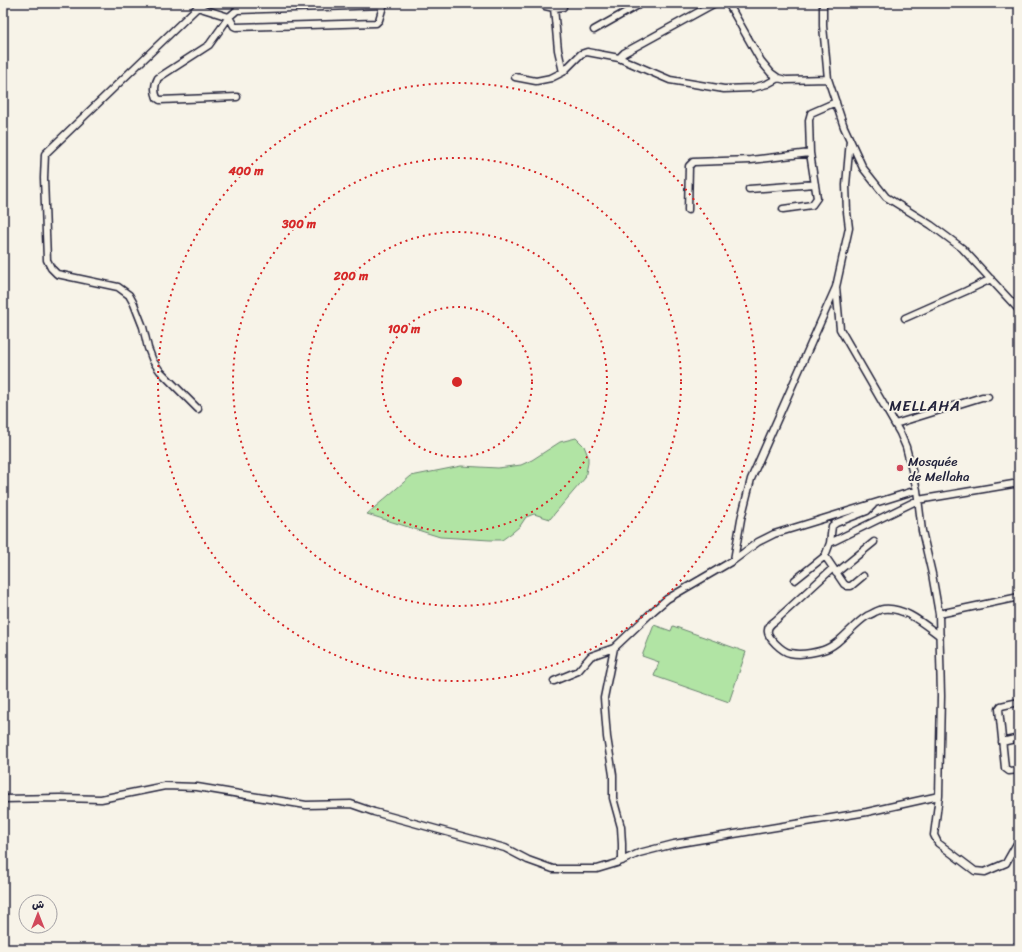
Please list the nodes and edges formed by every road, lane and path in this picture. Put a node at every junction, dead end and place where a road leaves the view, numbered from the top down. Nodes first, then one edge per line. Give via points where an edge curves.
1 (240, 3) edge
2 (642, 3) edge
3 (715, 3) edge
4 (728, 3) edge
5 (823, 3) edge
6 (384, 4) edge
7 (200, 5) edge
8 (545, 6) dead end
9 (563, 7) dead end
10 (554, 8) junction
11 (237, 10) junction
12 (229, 17) junction
13 (594, 30) dead end
14 (619, 58) junction
15 (563, 72) junction
16 (515, 77) dead end
17 (778, 78) junction
18 (828, 79) junction
19 (237, 97) dead end
20 (836, 102) junction
21 (850, 140) junction
22 (810, 153) junction
23 (815, 184) junction
24 (749, 189) dead end
25 (783, 209) dead end
26 (688, 210) dead end
27 (990, 280) junction
28 (836, 287) junction
29 (1019, 310) edge
30 (905, 318) dead end
31 (988, 397) dead end
32 (198, 409) dead end
33 (895, 424) junction
34 (1019, 483) edge
35 (917, 490) junction
36 (918, 500) junction
37 (876, 503) junction
38 (874, 542) dead end
39 (830, 543) junction
40 (825, 556) junction
41 (734, 560) junction
42 (835, 571) junction
43 (863, 576) dead end
44 (795, 580) dead end
45 (1019, 597) edge
46 (939, 614) junction
47 (940, 636) junction
48 (614, 648) junction
49 (554, 681) dead end
50 (1019, 702) edge
51 (1019, 738) edge
52 (1002, 742) junction
53 (1019, 770) edge
54 (939, 796) junction
55 (3, 799) edge
56 (1019, 840) edge
57 (622, 861) junction
58 (1019, 944) edge
59 (1014, 949) edge

1 - 11 street
2 - 13 street
3 - 14 street
4 - 17 street via 762,61
5 - 18 street
6 - 11 street
6 - 12 street via 376,23 236,27
7 - 12 street
7 - 32 street via 45,154 44,178 47,260 51,268 57,274 118,287 129,296 143,327 153,361
8 - 10 street
9 - 10 street
10 - 15 street
11 - 12 street
12 - 19 street via 209,45 158,78 155,83 155,94 160,100
14 - 15 street via 587,52 581,54
14 - 17 street via 670,80 724,88 752,88
15 - 16 street via 536,81
17 - 18 street
18 - 20 street
20 - 21 street
20 - 22 street via 811,113
21 - 27 street via 863,168 886,197 962,248
21 - 28 street via 846,185 849,228
22 - 23 street
22 - 26 street via 751,160 693,162 690,166
23 - 24 street
23 - 25 street via 817,198 812,205
27 - 29 street
27 - 30 street
28 - 33 street via 840,329
28 - 41 street via 751,479
31 - 33 street
33 - 35 street via 906,447
34 - 36 street
35 - 36 street
35 - 37 street
36 - 39 street
36 - 46 street
37 - 39 street via 867,511 832,526
37 - 41 street via 774,534 758,542
38 - 42 street
39 - 40 street
40 - 42 street
40 - 44 street
41 - 48 street via 667,599
42 - 43 street via 847,586 851,586
42 - 47 street via 769,628 768,635 782,650 798,654 824,650 866,617 883,609 906,613
45 - 46 street
46 - 47 street
47 - 54 street
48 - 49 street via 591,656 578,671
48 - 57 street via 604,698 613,775 613,798 621,827
50 - 52 street via 1001,706 999,709
51 - 52 street
52 - 53 street via 1005,768
54 - 56 street via 934,835 938,843 975,871 985,872 1006,862
54 - 57 street via 867,812 674,844 639,853
55 - 57 street via 101,800 165,786 197,787 306,805 351,804 505,848 553,869 597,869
58 - 59 street

